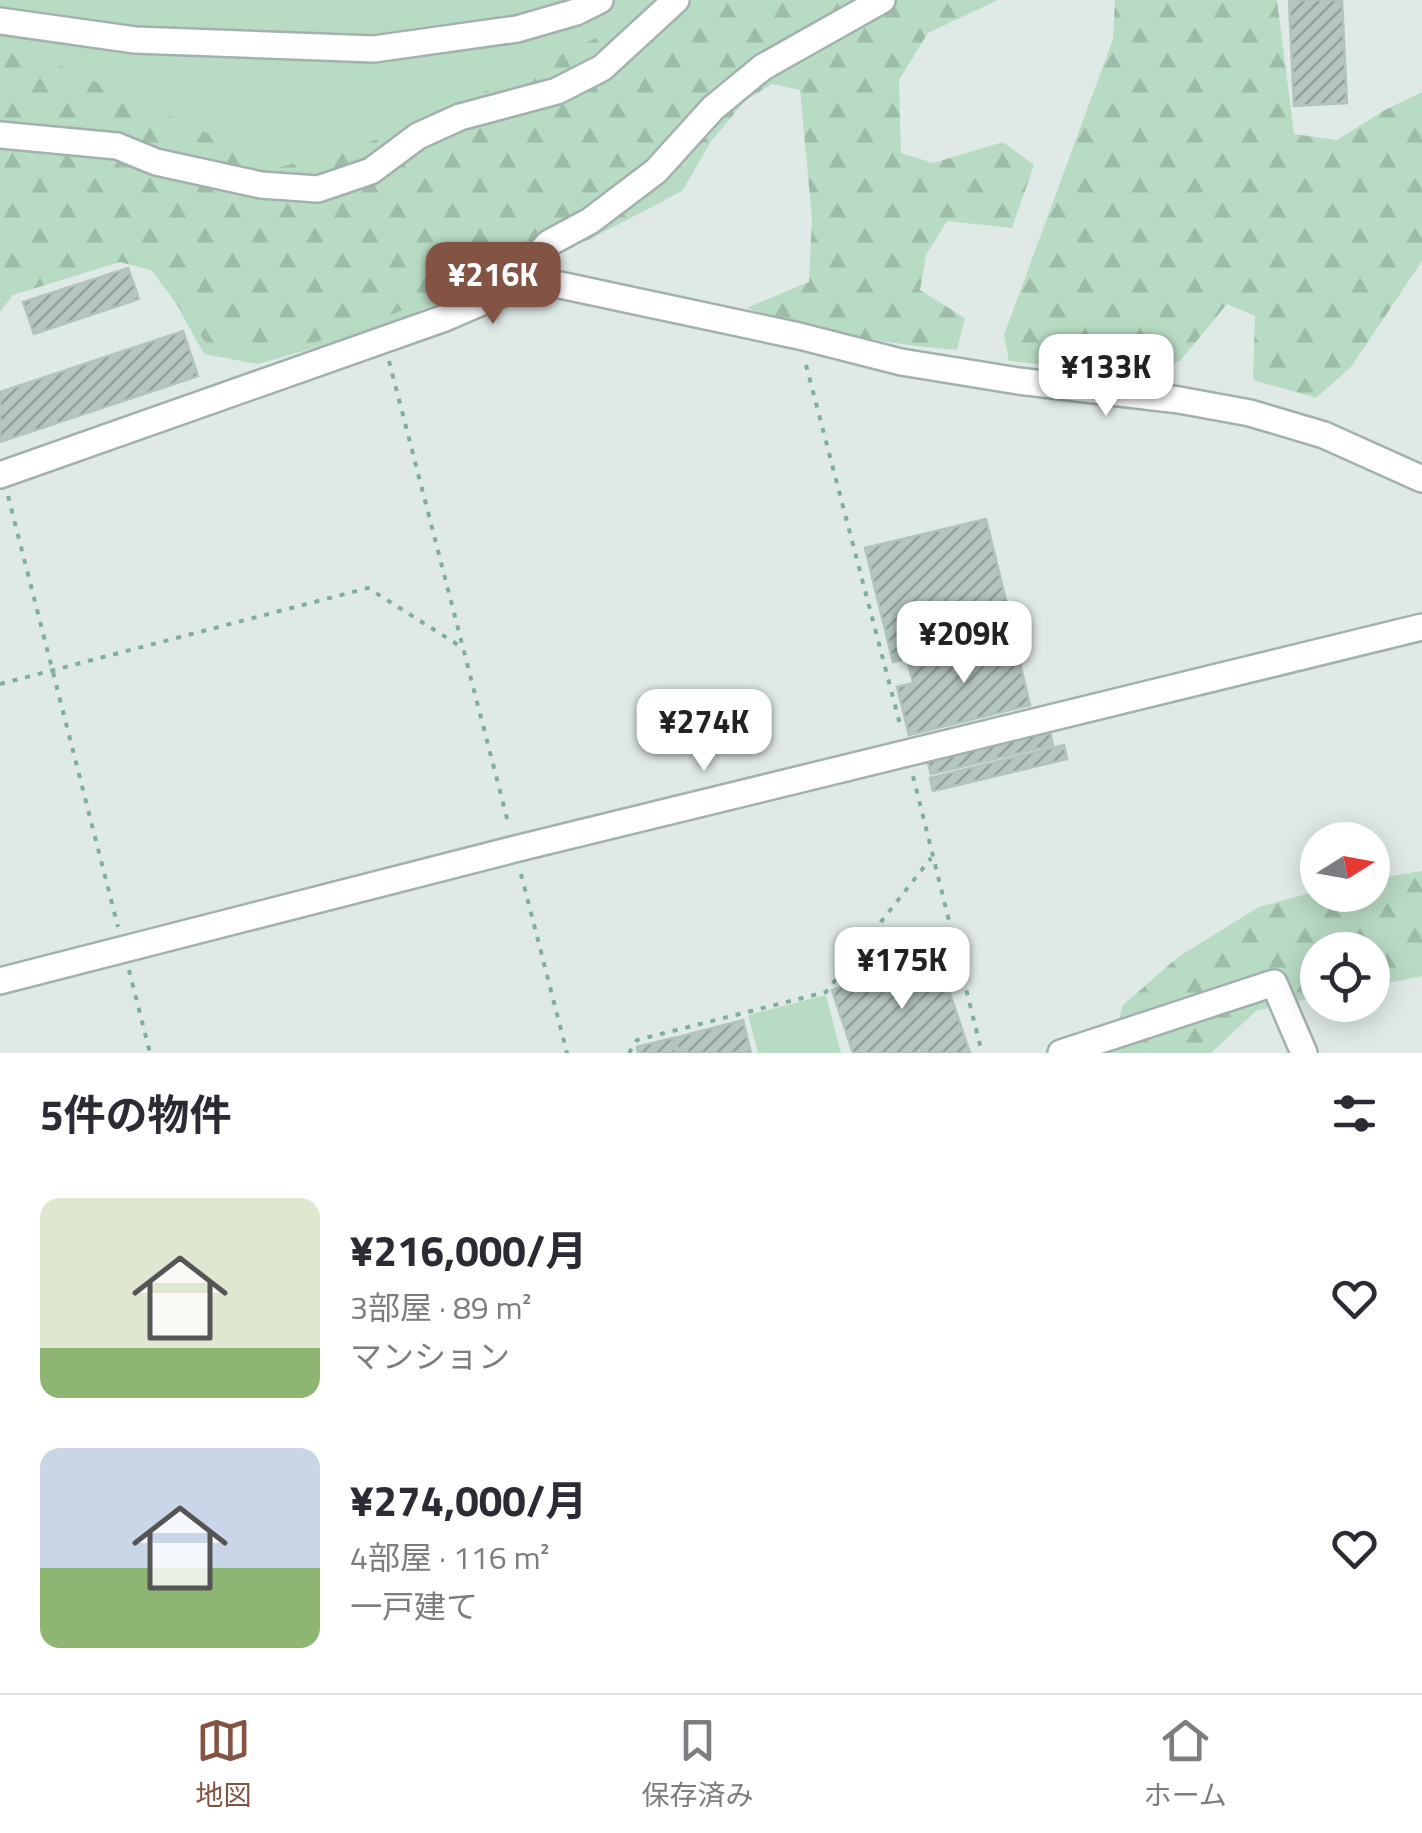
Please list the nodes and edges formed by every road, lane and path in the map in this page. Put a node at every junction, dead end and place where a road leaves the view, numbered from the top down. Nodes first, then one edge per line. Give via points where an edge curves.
1 (600, 0) edge
2 (676, 0) edge
3 (882, 0) edge
4 (0, 20) edge
5 (0, 134) edge
6 (526, 283) junction
7 (799, 336) junction
8 (383, 337) junction
9 (1, 474) edge
10 (1422, 479) edge
11 (1422, 627) edge
12 (463, 648) junction
13 (52, 670) junction
14 (0, 684) edge
15 (907, 754) junction
16 (515, 848) junction
17 (932, 857) junction
18 (124, 950) junction
19 (0, 981) edge
20 (150, 1053) edge
21 (567, 1053) edge
22 (629, 1053) edge
23 (982, 1053) edge
24 (1062, 1053) edge
25 (1304, 1053) edge

1 - 4 street via 517,28 374,50 135,40
2 - 5 street via 602,68 557,91 460,116 418,136 371,171 318,189 261,185 156,162 117,146
3 - 6 street via 762,67 713,108 656,171 590,222 549,242 527,267
6 - 7 street via 560,284
6 - 8 street
7 - 10 street via 901,362 1250,414 1324,435
7 - 15 path
8 - 9 street
8 - 12 path
9 - 13 path
11 - 15 street
12 - 13 path via 368,588
12 - 16 path
13 - 14 path
13 - 18 path
15 - 16 street
15 - 17 path
16 - 18 street
16 - 21 path
17 - 22 path via 826,992 637,1040
17 - 23 path
18 - 19 street
18 - 20 path
24 - 25 street via 1274,983

